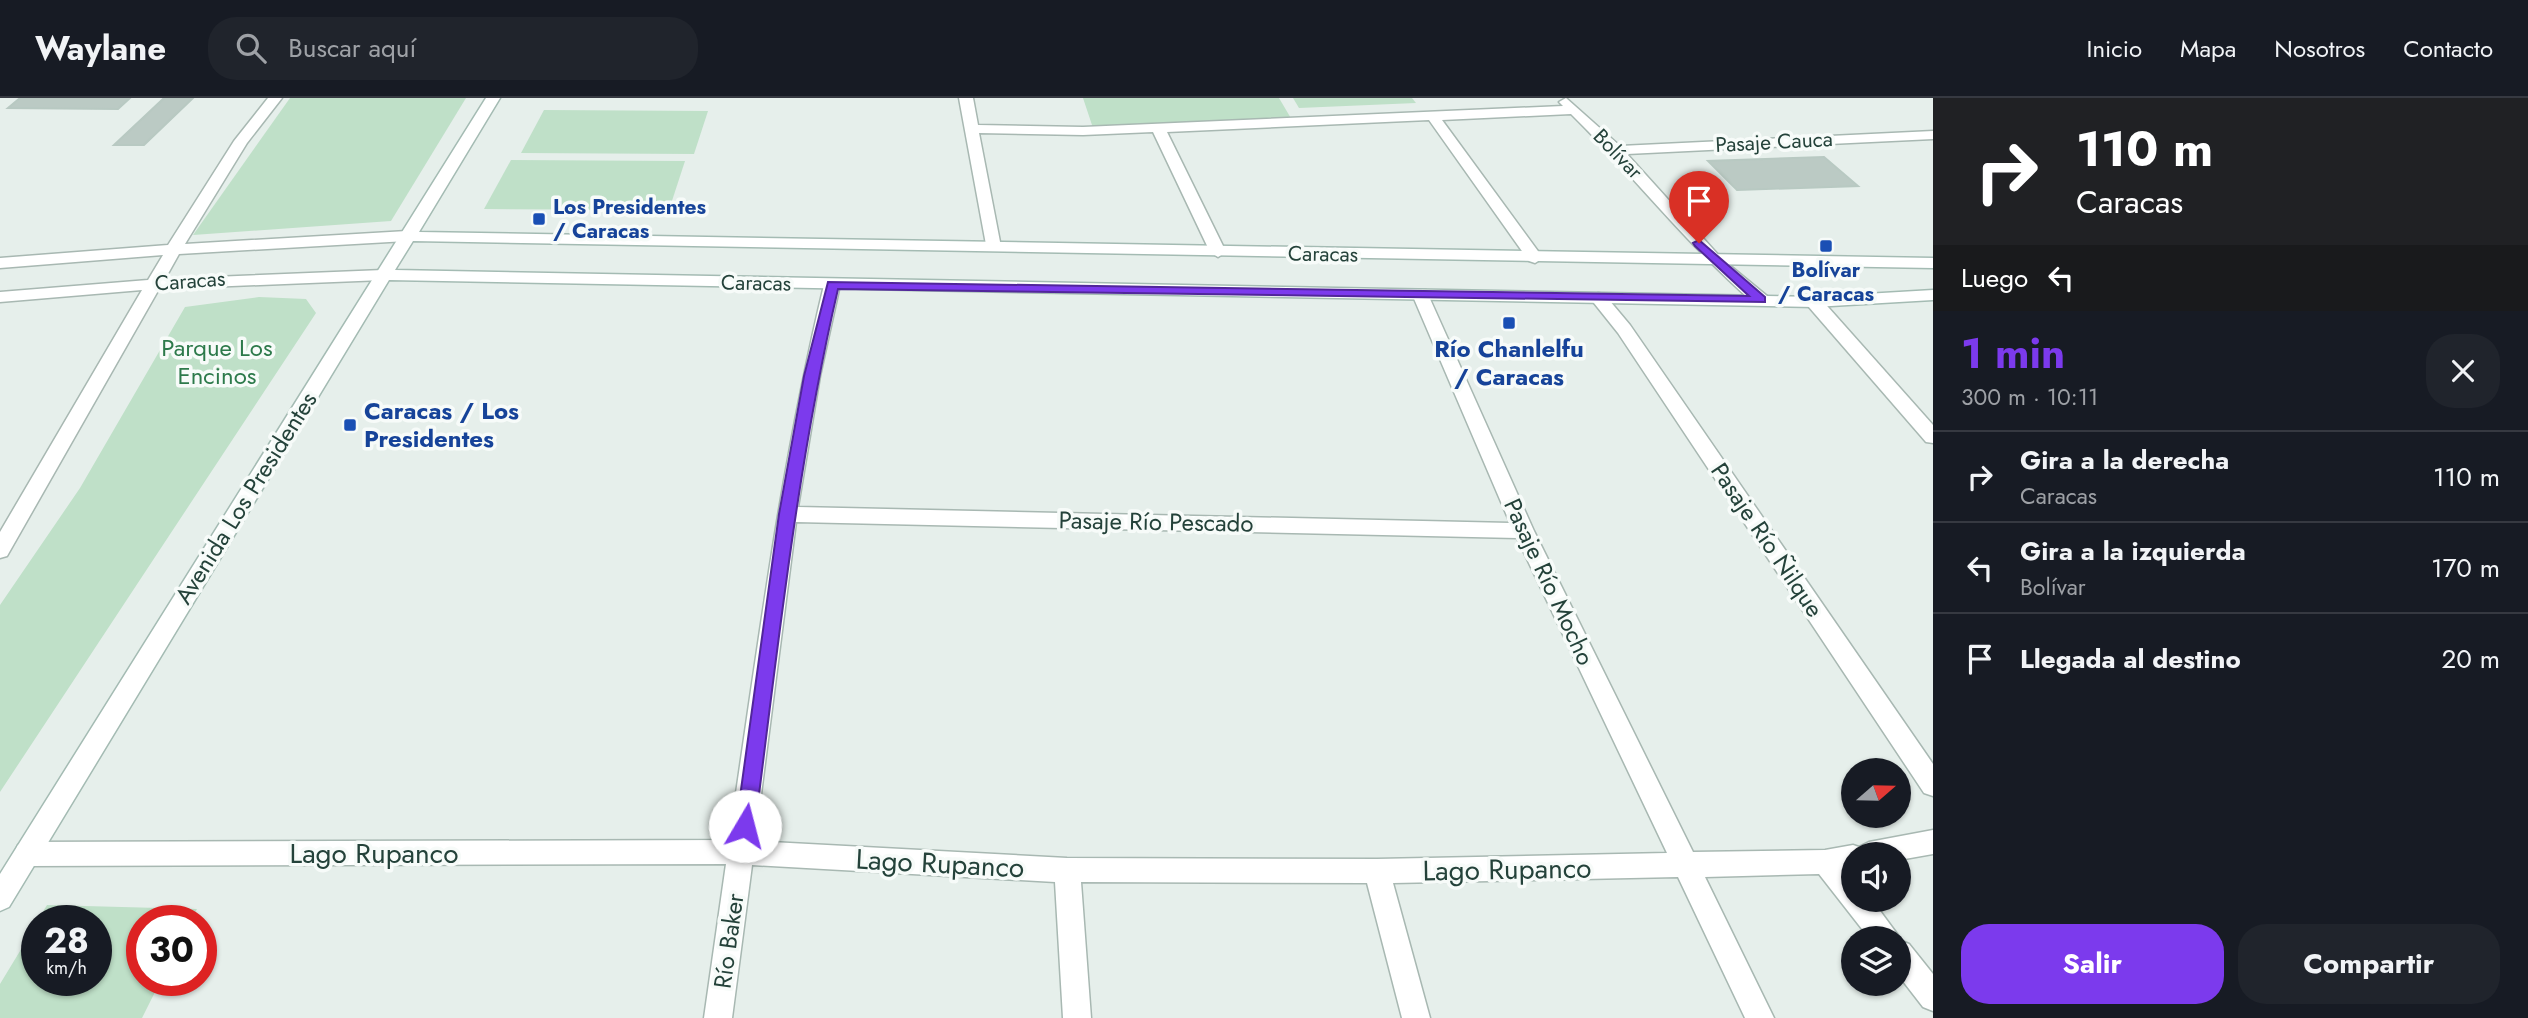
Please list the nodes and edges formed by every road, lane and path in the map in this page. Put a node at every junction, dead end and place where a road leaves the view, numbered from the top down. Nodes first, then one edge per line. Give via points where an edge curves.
1 (275, 98) edge
2 (493, 98) edge
3 (966, 98) edge
4 (1431, 98) edge
5 (1563, 98) edge
6 (1574, 110) junction
7 (1439, 116) junction
8 (1158, 128) junction
9 (972, 129) junction
10 (1933, 135) edge
11 (1616, 150) junction
12 (407, 236) junction
13 (993, 247) junction
14 (174, 249) junction
15 (1218, 252) junction
16 (1535, 258) junction
17 (1716, 262) junction
18 (0, 263) edge
19 (1933, 263) edge
20 (383, 275) junction
21 (154, 284) junction
22 (832, 285) junction
23 (1420, 294) junction
24 (1933, 295) edge
25 (0, 297) edge
26 (1598, 298) junction
27 (1761, 300) junction
28 (1814, 302) junction
29 (1933, 437) edge
30 (787, 514) junction
31 (1524, 531) junction
32 (0, 550) edge
33 (1933, 785) edge
34 (1933, 842) edge
35 (1911, 846) edge
36 (742, 852) junction
37 (27, 854) junction
38 (1841, 859) edge
39 (1825, 862) junction
40 (1685, 866) junction
41 (1067, 870) junction
42 (1377, 871) junction
43 (1841, 882) edge
44 (0, 898) edge
45 (1865, 912) edge
46 (1876, 926) edge
47 (1911, 969) edge
48 (1933, 997) edge
49 (718, 1018) edge
50 (1077, 1018) edge
51 (1416, 1018) edge
52 (1760, 1018) edge

1 - 14 street via 226,163
2 - 12 street, Avenida Los Presidentes
3 - 9 street
4 - 7 street
5 - 6 street, Bolívar
6 - 7 street
6 - 11 street, Bolívar
7 - 8 street
7 - 16 street
8 - 9 street
8 - 15 street
9 - 13 street
10 - 11 street, Pasaje Cauca
11 - 17 street, Bolívar
12 - 13 street, Caracas
12 - 14 street, Caracas
12 - 20 street, Avenida Los Presidentes
13 - 15 street, Caracas
14 - 18 street, Caracas
14 - 21 street
15 - 16 street, Caracas
16 - 17 street, Caracas
17 - 19 street, Caracas
17 - 27 street, Bolívar
20 - 21 street, Caracas
20 - 22 street, Caracas
20 - 37 street, Avenida Los Presidentes
21 - 25 street, Caracas
21 - 32 street
22 - 23 street, Caracas
22 - 30 street, Río Baker
23 - 26 street, Caracas
23 - 31 street, Pasaje Río Mocho
24 - 28 street, Caracas
26 - 27 street, Caracas
26 - 33 street, Pasaje Río Ñilque via 1624,329
27 - 28 street, Caracas
28 - 29 street
30 - 31 street, Pasaje Río Pescado
30 - 36 street, Río Baker
31 - 40 street, Pasaje Río Mocho
34 - 35 street
36 - 37 street, Lago Rupanco
36 - 41 street, Lago Rupanco
36 - 49 street, Río Baker
37 - 44 street, Avenida Los Presidentes
38 - 39 street, Lago Rupanco
39 - 40 street, Lago Rupanco
39 - 43 street
40 - 42 street, Lago Rupanco
40 - 52 street, Pasaje Río Mocho
41 - 42 street, Lago Rupanco
41 - 50 street
42 - 51 street
45 - 46 street
47 - 48 street

